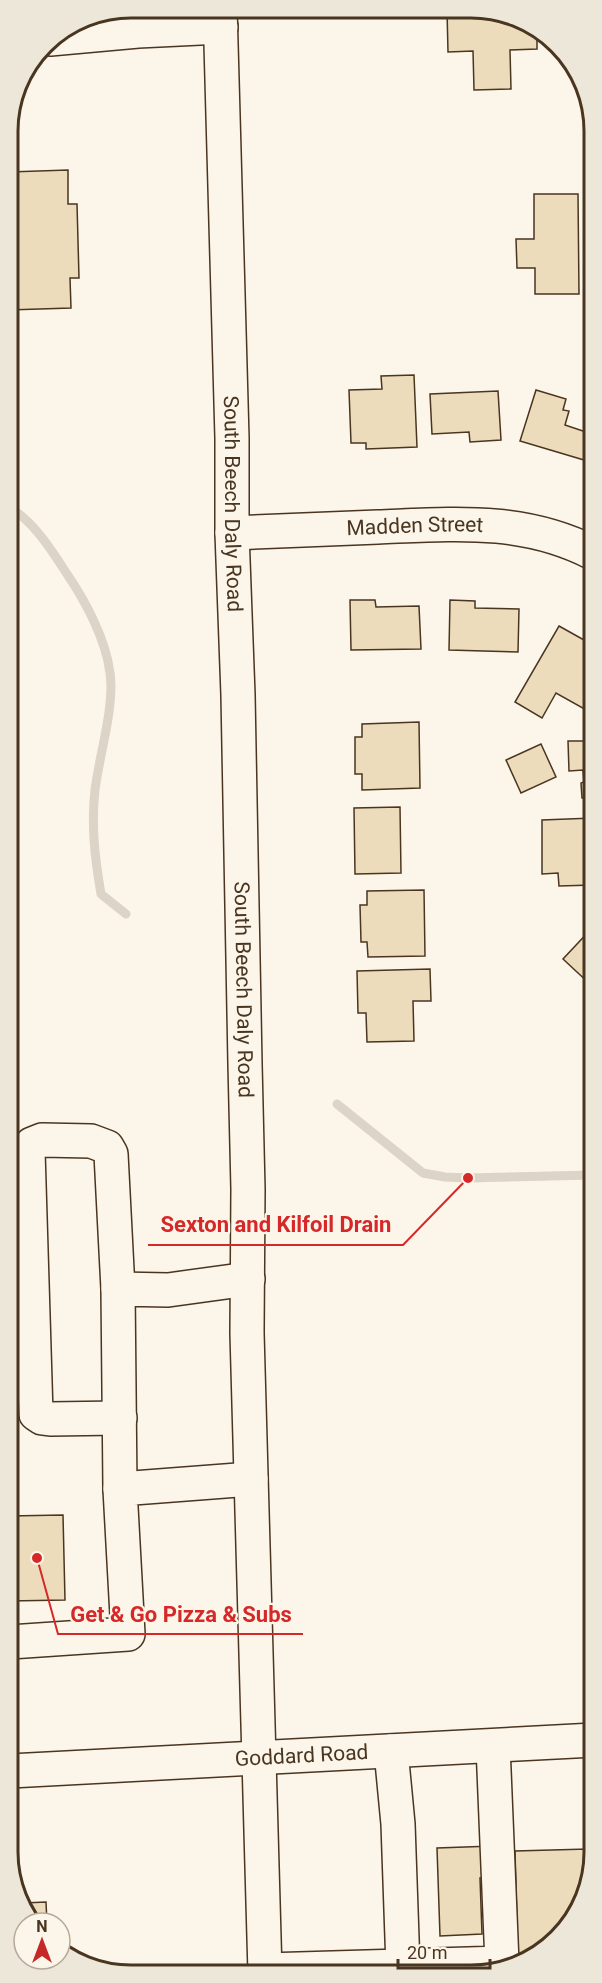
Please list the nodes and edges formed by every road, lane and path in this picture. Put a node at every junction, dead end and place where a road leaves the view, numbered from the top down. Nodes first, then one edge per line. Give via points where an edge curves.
1 (214, 18) edge
2 (220, 18) edge
3 (68, 37) edge
4 (232, 533) junction
5 (584, 549) edge
6 (248, 1279) junction
7 (118, 1289) junction
8 (120, 1418) junction
9 (251, 1479) junction
10 (120, 1489) junction
11 (18, 1641) edge
12 (584, 1741) edge
13 (493, 1746) junction
14 (391, 1751) junction
15 (259, 1758) junction
16 (18, 1771) edge
17 (502, 1960) edge
18 (489, 1964) edge
19 (265, 1965) edge
20 (403, 1965) edge
21 (452, 1965) edge

1 - 3 street
2 - 4 street, South Beech Daly Road
4 - 5 street, Madden Street via 468,523 550,536
4 - 6 street, South Beech Daly Road
6 - 7 street via 168,1290
6 - 9 street, South Beech Daly Road
7 - 8 street
7 - 8 street via 111,1154 107,1147 91,1141 42,1140 32,1144 28,1151 36,1414 50,1419
8 - 10 street
9 - 10 street
9 - 15 street, South Beech Daly Road
10 - 11 street via 128,1634
12 - 13 street, Goddard Road
13 - 14 street, Goddard Road
13 - 17 street
14 - 15 street, Goddard Road
14 - 20 street
15 - 16 street, Goddard Road
15 - 19 street, South Beech Daly Road
18 - 21 street

